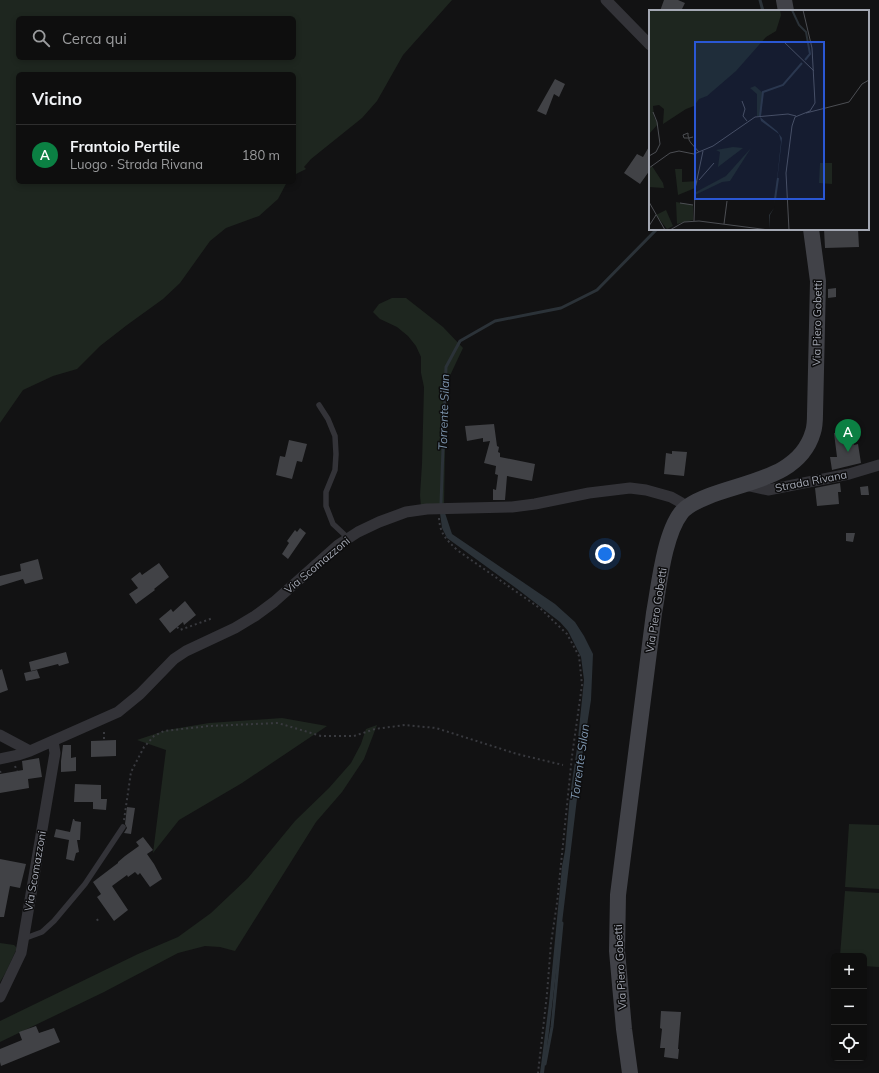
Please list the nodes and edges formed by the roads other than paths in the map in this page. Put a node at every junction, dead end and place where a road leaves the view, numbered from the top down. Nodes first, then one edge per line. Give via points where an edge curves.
1 (606, 0) edge
2 (784, 0) edge
3 (786, 10) edge
4 (649, 44) edge
5 (811, 230) edge
6 (319, 405) dead end
7 (879, 465) edge
8 (741, 485) junction
9 (687, 507) junction
10 (348, 538) junction
11 (0, 735) edge
12 (53, 741) junction
13 (30, 751) junction
14 (0, 759) edge
15 (123, 827) road end
16 (23, 939) junction
17 (0, 997) edge
18 (630, 1073) edge

1 - 4 street
2 - 3 street
5 - 8 street, Via Piero Gobetti via 818,280 814,431 801,456 768,477
6 - 10 lane via 335,436 335,470 326,492 326,506 333,524
7 - 8 street, Strada Rivana via 849,474 768,490
8 - 9 street, Via Piero Gobetti via 716,493
9 - 10 street, Via Scomazzoni via 671,497 630,488 590,492 512,507 438,508 406,512
9 - 18 street, Via Piero Gobetti via 673,526 661,572 618,895 617,951
10 - 12 street, Via Scomazzoni via 255,616 174,659 140,694 118,712
11 - 13 street
12 - 13 street, Via Scomazzoni
12 - 16 street, Via Scomazzoni via 56,753
13 - 14 street, Via Scomazzoni
15 - 16 lane via 85,884 54,921 42,932
16 - 17 street, Via Scomazzoni via 21,953

